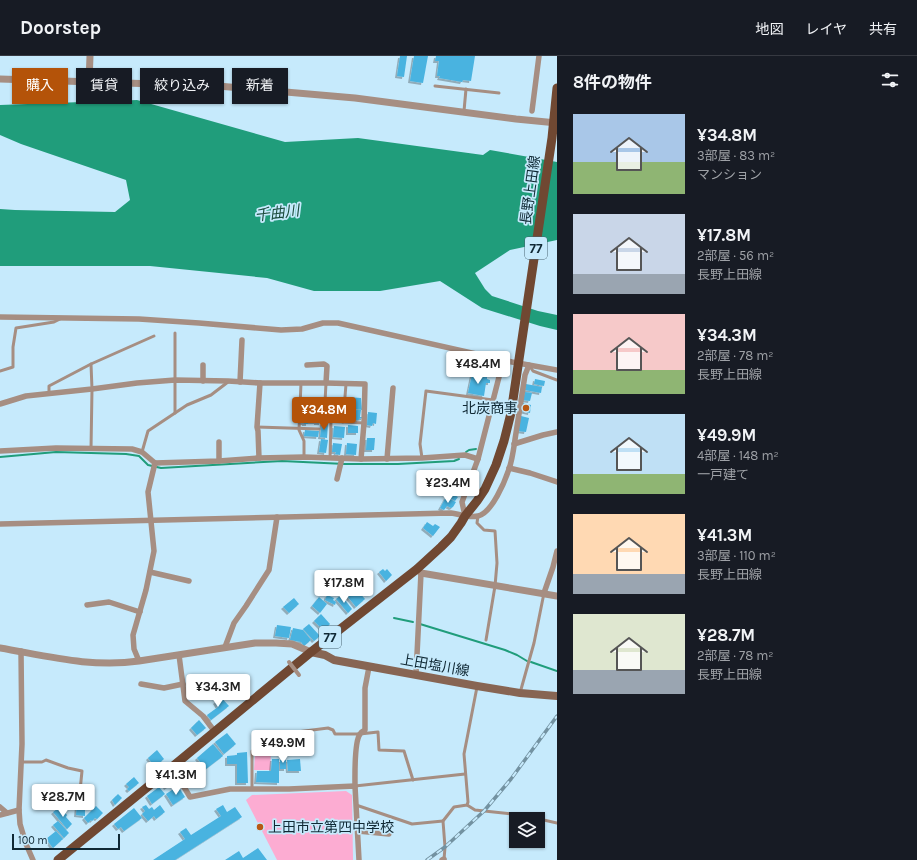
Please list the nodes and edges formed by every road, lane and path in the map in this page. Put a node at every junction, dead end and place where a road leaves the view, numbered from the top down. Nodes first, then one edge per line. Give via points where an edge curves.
1 (90, 56) edge
2 (539, 56) edge
3 (90, 68) edge
4 (0, 79) edge
5 (76, 82) edge
6 (132, 84) edge
7 (435, 86) dead end
8 (557, 88) edge
9 (466, 89) junction
10 (499, 93) dead end
11 (532, 111) dead end
12 (464, 112) junction
13 (555, 122) edge
14 (0, 317) edge
15 (61, 318) junction
16 (174, 333) dead end
17 (154, 336) dead end
18 (242, 340) dead end
19 (486, 355) junction
20 (519, 360) junction
21 (91, 364) junction
22 (203, 365) dead end
23 (306, 365) dead end
24 (529, 365) junction
25 (557, 370) edge
26 (0, 372) edge
27 (175, 380) junction
28 (203, 380) junction
29 (557, 380) edge
30 (228, 381) junction
31 (240, 382) junction
32 (260, 383) junction
33 (301, 383) junction
34 (326, 383) junction
35 (346, 384) junction
36 (393, 388) dead end
37 (92, 389) junction
38 (49, 393) junction
39 (493, 400) junction
40 (0, 404) edge
41 (175, 413) junction
42 (331, 421) junction
43 (343, 422) junction
44 (364, 423) junction
45 (257, 427) junction
46 (299, 428) junction
47 (318, 429) dead end
48 (557, 432) edge
49 (219, 442) dead end
50 (514, 444) junction
51 (92, 449) junction
52 (0, 452) edge
53 (142, 452) junction
54 (304, 456) junction
55 (259, 458) junction
56 (330, 458) junction
57 (342, 458) junction
58 (387, 458) junction
59 (422, 458) junction
60 (361, 459) junction
61 (478, 459) junction
62 (219, 461) junction
63 (155, 463) junction
64 (509, 468) junction
65 (337, 479) dead end
66 (557, 482) edge
67 (466, 516) junction
68 (478, 516) junction
69 (277, 517) junction
70 (150, 520) junction
71 (0, 524) edge
72 (557, 550) edge
73 (419, 571) junction
74 (150, 572) junction
75 (189, 581) dead end
76 (495, 586) junction
77 (544, 593) junction
78 (557, 596) edge
79 (87, 605) dead end
80 (140, 612) junction
81 (486, 640) dead end
82 (225, 647) junction
83 (0, 648) edge
84 (21, 652) junction
85 (311, 652) junction
86 (179, 655) junction
87 (139, 661) junction
88 (289, 662) dead end
89 (369, 667) junction
90 (299, 675) dead end
91 (416, 675) junction
92 (141, 684) dead end
93 (183, 684) junction
94 (477, 686) junction
95 (520, 693) junction
96 (557, 696) edge
97 (215, 732) junction
98 (297, 732) dead end
99 (360, 734) junction
100 (252, 751) dead end
101 (21, 762) junction
102 (172, 767) junction
103 (465, 774) junction
104 (413, 780) junction
105 (355, 786) junction
106 (252, 789) junction
107 (80, 791) dead end
108 (356, 805) junction
109 (467, 805) junction
110 (0, 807) edge
111 (19, 810) junction
112 (7, 812) junction
113 (0, 815) edge
114 (443, 821) junction
115 (557, 823) edge
116 (358, 831) junction
117 (389, 834) dead end
118 (33, 860) edge
119 (58, 860) edge
120 (359, 860) edge
121 (443, 860) edge

1 - 3 street
2 - 11 street
4 - 5 street
6 - 12 street via 226,87 355,98
7 - 9 lane
8 - 13 main road, 長野上田線 / 77
9 - 10 lane
9 - 12 lane
12 - 13 street
13 - 20 main road, 長野上田線 / 77
14 - 15 street
15 - 19 street via 139,319 281,330 338,323
15 - 26 lane via 54,322 16,328 13,367
16 - 27 lane
17 - 21 lane
18 - 31 street
19 - 20 street
19 - 39 street via 498,377
20 - 24 street
20 - 67 main road, 長野上田線 / 77 via 504,441 489,480
21 - 37 lane
21 - 38 lane via 50,386
22 - 28 street
23 - 34 street via 327,366
24 - 25 street
24 - 29 lane via 534,371
24 - 50 street via 524,375
27 - 28 street
27 - 37 street
27 - 41 lane
28 - 30 street
30 - 31 street
30 - 41 lane via 211,395
31 - 32 street
32 - 33 street
32 - 45 street
33 - 34 street
33 - 46 lane
34 - 35 street
34 - 42 lane via 324,421
35 - 43 lane
35 - 44 street via 365,384
36 - 58 street
37 - 38 street
37 - 51 lane
38 - 40 street via 26,396
39 - 59 lane via 426,391 420,444
39 - 61 street
41 - 53 lane via 148,431
42 - 43 lane
42 - 56 lane
43 - 44 lane
44 - 60 street
45 - 46 lane
45 - 55 street
46 - 47 lane
46 - 54 lane via 304,441
48 - 50 street
49 - 62 street
50 - 64 street
51 - 52 street via 56,448
51 - 53 street
53 - 63 street
54 - 55 street
54 - 56 street
55 - 62 street
56 - 57 street
57 - 60 street
57 - 65 street
58 - 59 street
58 - 60 street
59 - 61 street via 465,456
61 - 67 street via 462,502
62 - 63 street
63 - 70 street via 148,492
64 - 66 street
64 - 68 street via 494,502 486,512
67 - 68 street
67 - 69 street via 450,513
67 - 73 main road, 長野上田線 / 77 via 451,537
68 - 76 lane via 477,523 484,530 495,531
69 - 70 street
69 - 82 street via 269,570 234,623
70 - 71 street
70 - 74 street via 154,551
72 - 77 street
73 - 76 street
73 - 85 main road, 長野上田線 / 77
73 - 91 street
74 - 75 street
74 - 80 street
76 - 77 street
76 - 81 lane
77 - 78 street
77 - 95 lane
79 - 80 street via 109,602
80 - 87 street via 133,635 134,649
82 - 85 street via 254,642 276,643 292,644
82 - 86 street
83 - 84 street
84 - 87 street via 80,662 111,664
84 - 101 street
85 - 89 main road, 上田塩川線
85 - 97 main road, 長野上田線 / 77
86 - 87 street
86 - 93 street
88 - 90 street, bridge
89 - 91 main road, 上田塩川線
89 - 99 street via 365,688 365,730
91 - 94 main road, 上田塩川線
92 - 93 street via 164,688
93 - 97 street via 185,701 203,716
94 - 95 main road, 上田塩川線
94 - 103 lane via 464,754
95 - 96 main road, 上田塩川線
97 - 102 main road, 長野上田線 / 77
98 - 99 lane via 328,728 335,734
99 - 104 lane via 378,732 379,750 404,751
99 - 105 street via 355,761
100 - 106 lane
101 - 107 lane via 46,760 82,771
101 - 111 street
102 - 106 street via 190,796 230,788
102 - 119 main road, 長野上田線 / 77
103 - 104 lane
103 - 109 lane
104 - 105 lane
105 - 106 street
105 - 108 street
108 - 114 lane via 412,824
108 - 116 street
109 - 114 lane via 454,807
109 - 115 lane via 474,810 522,815
110 - 112 street
111 - 112 street
111 - 118 street via 20,824
112 - 113 street
114 - 121 lane
116 - 117 street
116 - 120 street

